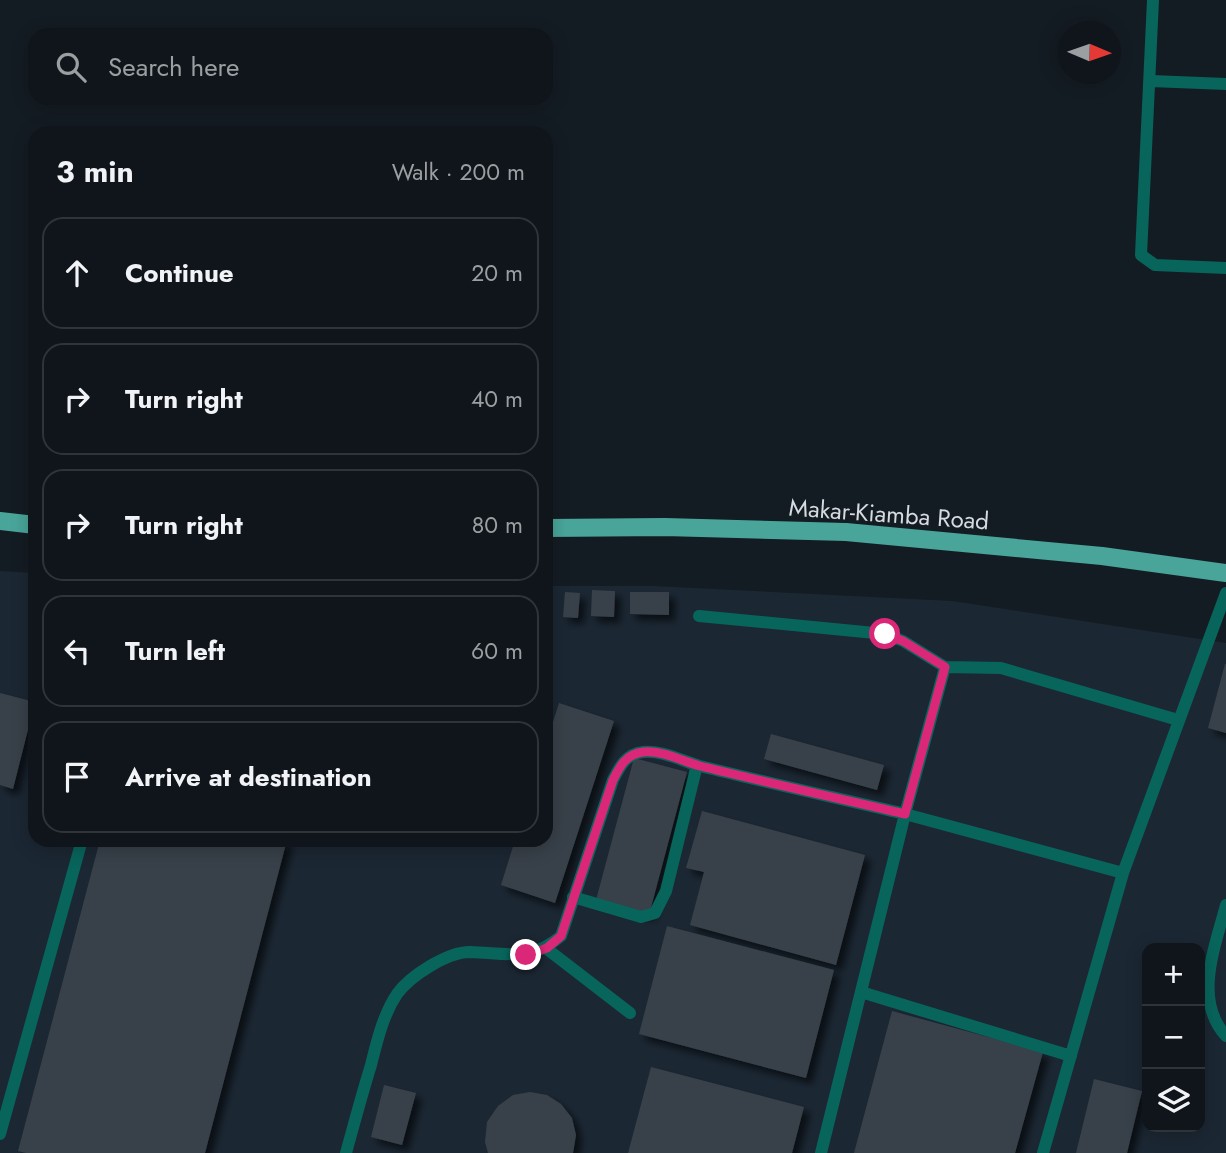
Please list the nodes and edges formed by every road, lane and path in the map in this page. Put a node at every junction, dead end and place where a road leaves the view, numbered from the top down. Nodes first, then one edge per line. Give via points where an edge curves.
1 (1153, 0) edge
2 (1151, 80) junction
3 (1226, 84) edge
4 (1226, 268) edge
5 (0, 522) edge
6 (28, 524) edge
7 (553, 528) edge
8 (1226, 573) edge
9 (1226, 593) edge
10 (699, 616) dead end
11 (945, 667) junction
12 (1178, 720) junction
13 (697, 765) junction
14 (905, 814) junction
15 (80, 847) edge
16 (1123, 873) junction
17 (573, 898) junction
18 (1226, 905) edge
19 (547, 948) junction
20 (861, 992) junction
21 (630, 1013) dead end
22 (1226, 1036) edge
23 (1071, 1056) junction
24 (0, 1134) edge
25 (346, 1153) edge
26 (821, 1153) edge
27 (1043, 1153) edge

1 - 2 lane
2 - 3 lane
2 - 4 lane via 1141,255 1155,265
5 - 6 main road
7 - 8 main road, Makar-Kiamba Road via 846,532 1102,556
9 - 12 lane
10 - 11 lane via 885,634
11 - 12 lane via 1001,667
11 - 14 lane
12 - 16 lane
13 - 14 lane
13 - 17 lane via 657,752 628,757 613,780
13 - 17 lane via 666,891 655,913 641,917
14 - 16 lane
14 - 20 lane
15 - 24 lane
16 - 23 lane
17 - 19 lane via 561,936
18 - 22 lane via 1208,983 1215,1024
19 - 21 lane
19 - 25 lane via 526,955 465,952 442,959 398,993 380,1030
20 - 23 lane
20 - 26 lane
23 - 27 lane

